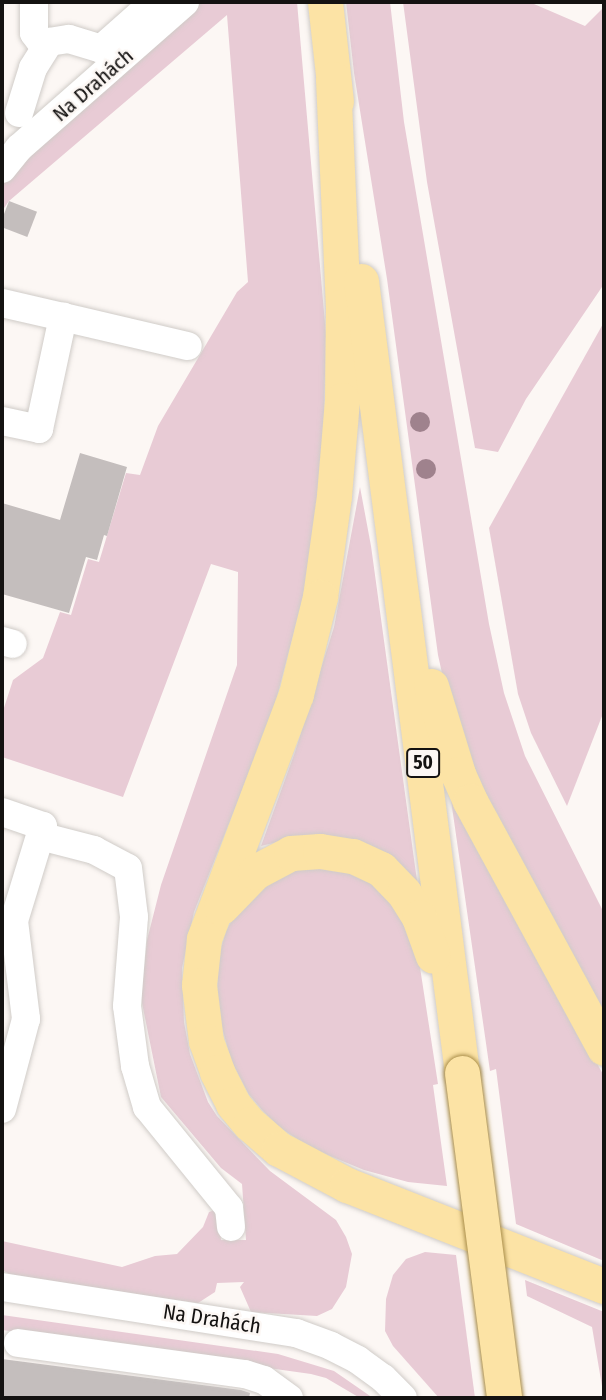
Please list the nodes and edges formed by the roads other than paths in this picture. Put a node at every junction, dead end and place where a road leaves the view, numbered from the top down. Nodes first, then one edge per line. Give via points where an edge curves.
1 (34, 2) edge
2 (154, 2) edge
3 (186, 2) edge
4 (325, 2) edge
5 (44, 47) junction
6 (333, 79) junction
7 (19, 113) dead end
8 (2, 169) edge
9 (2, 303) edge
10 (63, 317) junction
11 (188, 346) dead end
12 (2, 421) edge
13 (385, 453) junction
14 (2, 813) edge
15 (40, 836) junction
16 (8, 919) edge
17 (210, 921) junction
18 (12, 988) edge
19 (604, 1048) edge
20 (462, 1073) junction
21 (2, 1110) edge
22 (231, 1227) dead end
23 (604, 1286) edge
24 (2, 1287) edge
25 (18, 1343) dead end
26 (289, 1398) edge
27 (403, 1398) edge
28 (505, 1398) edge

1 - 5 street via 34,33
2 - 5 street via 101,49 63,38
3 - 8 street, Na Drahách via 19,148
4 - 6 main road, 50
5 - 7 street
6 - 13 main road, 50
6 - 17 main road via 343,306 342,400 321,585 296,694
9 - 10 street
10 - 11 street
10 - 12 street via 39,429
13 - 19 main road via 431,689 458,774
13 - 20 main road, 50
14 - 15 street via 43,826
15 - 16 street
15 - 22 street via 94,850 128,867 134,917 127,1006 135,1066 147,1107 229,1208
16 - 18 street
17 - 20 main road via 243,882 291,853 334,852 369,861 393,880 419,917
17 - 23 main road via 200,962 204,1030 222,1084 250,1124 279,1149 330,1178
18 - 21 street via 26,1019
20 - 28 main road, 50, bridge
24 - 27 street, Na Drahách via 296,1334 351,1356
25 - 26 street via 245,1374 264,1380

